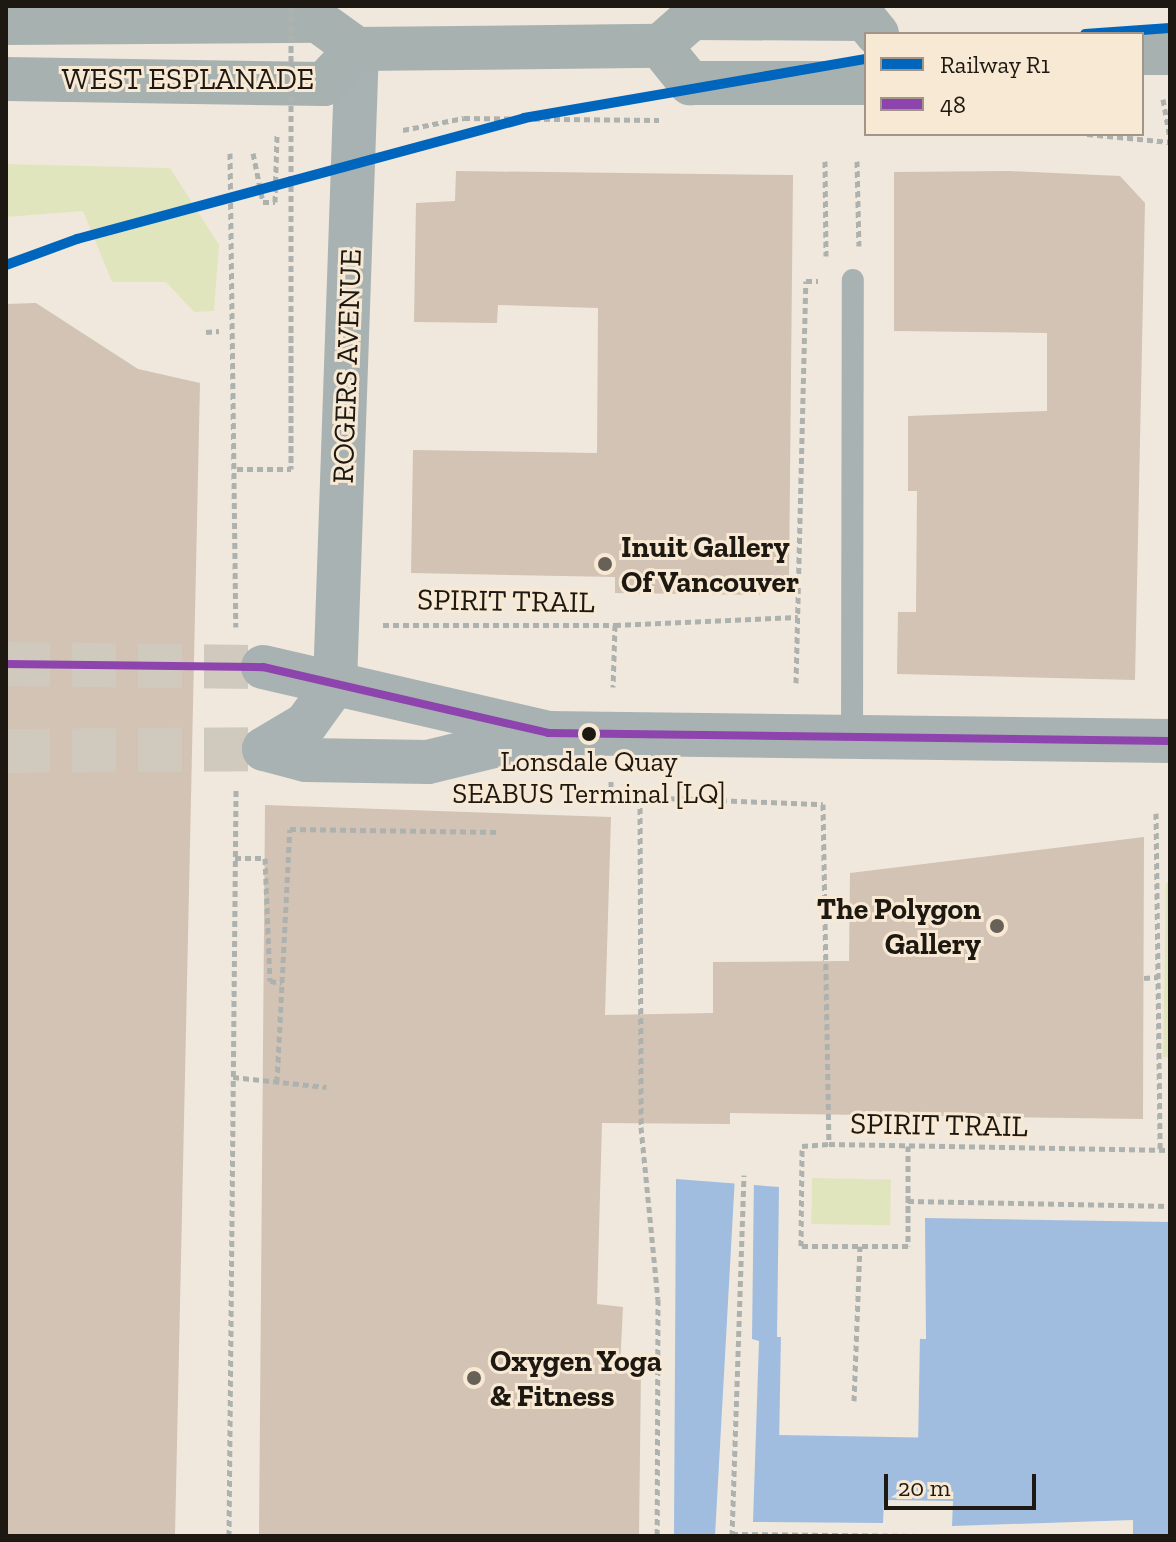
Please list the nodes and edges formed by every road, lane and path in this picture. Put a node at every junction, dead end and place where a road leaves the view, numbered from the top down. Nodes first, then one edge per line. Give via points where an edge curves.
1 (291, 6) edge
2 (823, 12) edge
3 (6, 23) edge
4 (875, 32) edge
5 (660, 46) junction
6 (357, 49) junction
7 (1144, 53) edge
8 (1170, 53) edge
9 (6, 79) edge
10 (864, 83) edge
11 (1163, 119) dead end
12 (665, 120) dead end
13 (277, 128) dead end
14 (413, 130) dead end
15 (1115, 136) edge
16 (1170, 140) edge
17 (230, 153) dead end
18 (253, 153) dead end
19 (825, 161) dead end
20 (857, 161) dead end
21 (859, 256) dead end
22 (826, 260) dead end
23 (853, 280) joint
24 (219, 331) dead end
25 (206, 332) dead end
26 (237, 469) junction
27 (798, 617) junction
28 (382, 625) dead end
29 (615, 625) junction
30 (250, 654) joint
31 (796, 683) dead end
32 (335, 684) junction
33 (613, 688) dead end
34 (548, 733) junction
35 (1170, 741) edge
36 (852, 742) junction
37 (250, 765) junction
38 (611, 796) dead end
39 (640, 798) junction
40 (1156, 813) dead end
41 (499, 832) dead end
42 (235, 858) junction
43 (1158, 977) junction
44 (1144, 978) dead end
45 (282, 983) junction
46 (233, 1077) junction
47 (277, 1082) junction
48 (326, 1087) dead end
49 (829, 1144) junction
50 (908, 1146) junction
51 (1160, 1150) junction
52 (1170, 1150) edge
53 (744, 1175) dead end
54 (908, 1201) junction
55 (1170, 1206) edge
56 (860, 1246) junction
57 (854, 1401) dead end
58 (732, 1535) edge
59 (229, 1536) edge
60 (657, 1536) edge
61 (924, 1536) edge

1 - 26 path, bridge via 291,469
2 - 4 main road via 865,19
2 - 5 main road via 692,18
3 - 6 main road, WEST ESPLANADE via 318,21
5 - 6 main road, WEST ESPLANADE
5 - 10 main road via 690,83
6 - 9 main road, WEST ESPLANADE via 324,84
6 - 32 street, ROGERS AVENUE
7 - 8 main road
11 - 16 path
12 - 14 path via 464,118
13 - 18 path via 275,202 263,202
15 - 16 path
17 - 26 path
19 - 22 path
20 - 21 path
23 - 27 path via 806,281
23 - 36 lane
24 - 25 path
26 - 30 path
27 - 29 path
27 - 31 path
28 - 29 path, SPIRIT TRAIL
29 - 33 path, SPIRIT TRAIL
30 - 32 street
32 - 34 street
32 - 37 street via 306,724
34 - 36 street
34 - 37 street via 428,762 306,760
35 - 36 street
37 - 42 path
38 - 39 path, SPIRIT TRAIL
39 - 49 path, SPIRIT TRAIL via 823,804
39 - 60 path via 641,1127 658,1299
40 - 43 path
41 - 45 path via 290,829
42 - 45 path via 265,858 270,981
42 - 46 path
43 - 44 path
43 - 51 path
45 - 47 path
46 - 47 path
46 - 59 path
47 - 48 path
49 - 50 path, SPIRIT TRAIL
49 - 56 path via 802,1146 801,1246
50 - 51 path, SPIRIT TRAIL
50 - 54 path
51 - 52 path, SPIRIT TRAIL
53 - 58 path
54 - 55 path
54 - 56 path via 908,1246
56 - 57 path
58 - 61 path

